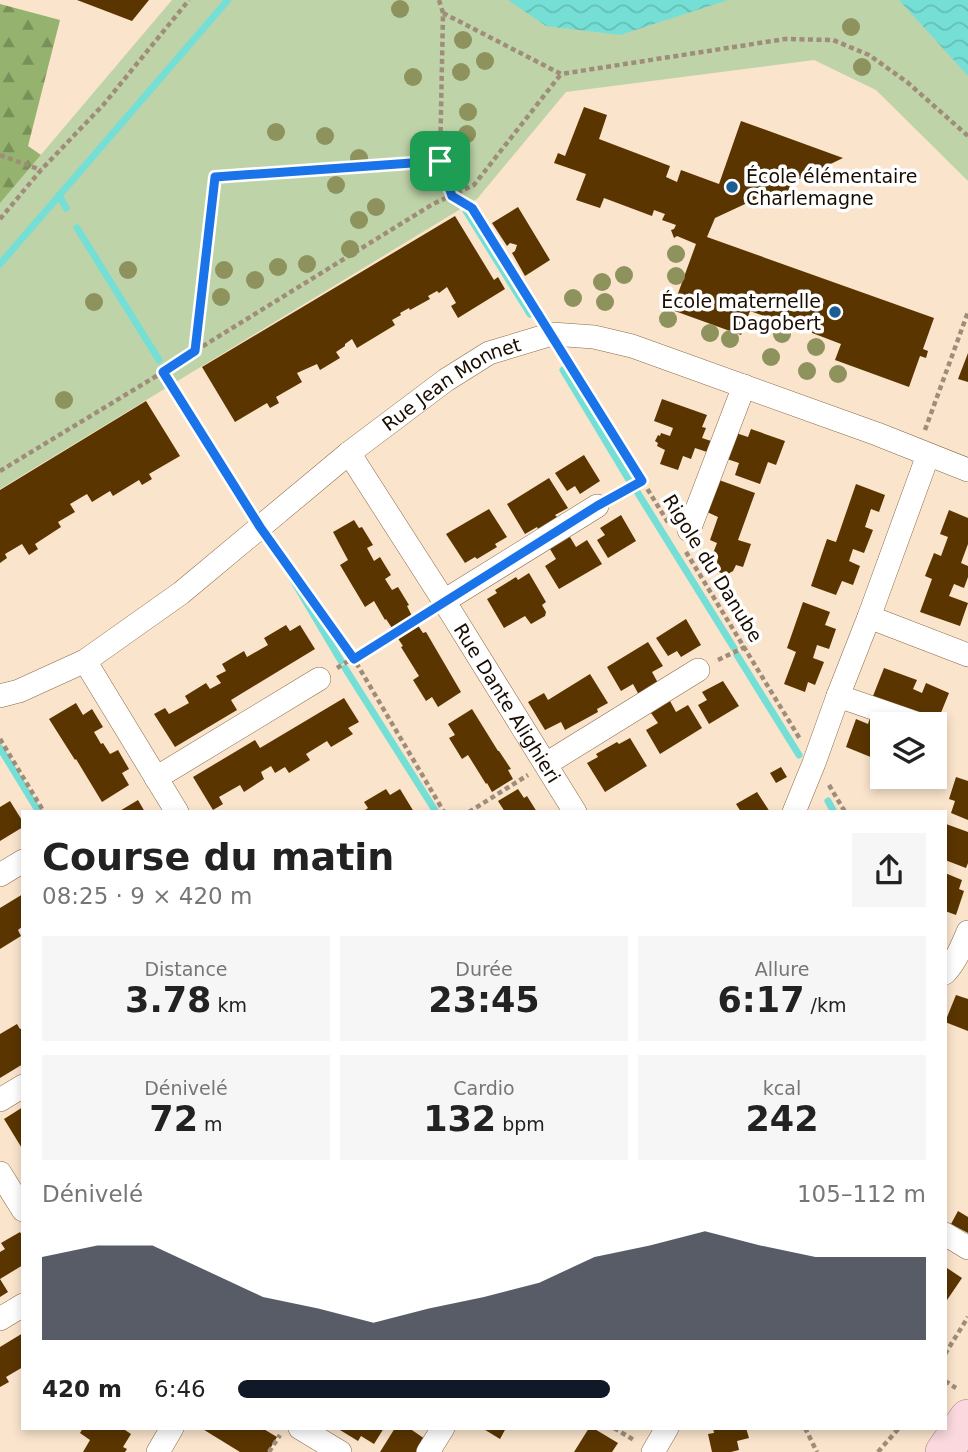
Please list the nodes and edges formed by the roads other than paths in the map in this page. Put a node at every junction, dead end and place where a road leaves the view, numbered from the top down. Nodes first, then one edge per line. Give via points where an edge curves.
1 (744, 386) junction
2 (349, 453) junction
3 (928, 455) junction
4 (968, 470) edge
5 (597, 506) road end
6 (681, 535) road end
7 (444, 601) junction
8 (869, 617) junction
9 (968, 655) edge
10 (85, 661) junction
11 (698, 670) road end
12 (318, 679) road end
13 (0, 696) edge
14 (838, 696) junction
15 (884, 712) edge
16 (545, 764) junction
17 (156, 778) junction
18 (176, 810) edge
19 (574, 810) edge
20 (795, 810) edge
21 (21, 862) edge
22 (0, 875) edge
23 (968, 932) edge
24 (947, 971) edge
25 (947, 974) edge
26 (968, 981) edge
27 (21, 1087) edge
28 (0, 1100) edge
29 (0, 1173) edge
30 (21, 1207) edge
31 (947, 1235) edge
32 (968, 1248) edge
33 (21, 1306) edge
34 (0, 1319) edge
35 (962, 1403) edge
36 (171, 1430) edge
37 (303, 1430) edge
38 (442, 1430) edge
39 (666, 1430) edge
40 (158, 1452) edge
41 (340, 1452) edge
42 (428, 1452) edge
43 (653, 1452) edge
44 (944, 1452) edge

1 - 2 street, Rue Jean Monnet via 632,346 552,334 489,353
1 - 3 street, Rue Jean Monnet
1 - 6 street
2 - 7 street, Rue Dante Alighieri
2 - 10 street, Rue Jean Monnet via 181,593
3 - 4 street, Rue Jean Monnet
3 - 8 street
5 - 7 street
7 - 16 street, Rue Dante Alighieri
8 - 9 street
8 - 14 street
10 - 13 street, Rue Jean Monnet
10 - 17 street
11 - 16 street
12 - 17 street
14 - 15 street
14 - 20 street
16 - 19 street, Rue Dante Alighieri
17 - 18 street
21 - 22 street
23 - 24 street
25 - 26 street
27 - 28 street
29 - 30 street
31 - 32 street
33 - 34 street
35 - 44 main road
36 - 40 street
37 - 41 street
38 - 42 street
39 - 43 street

